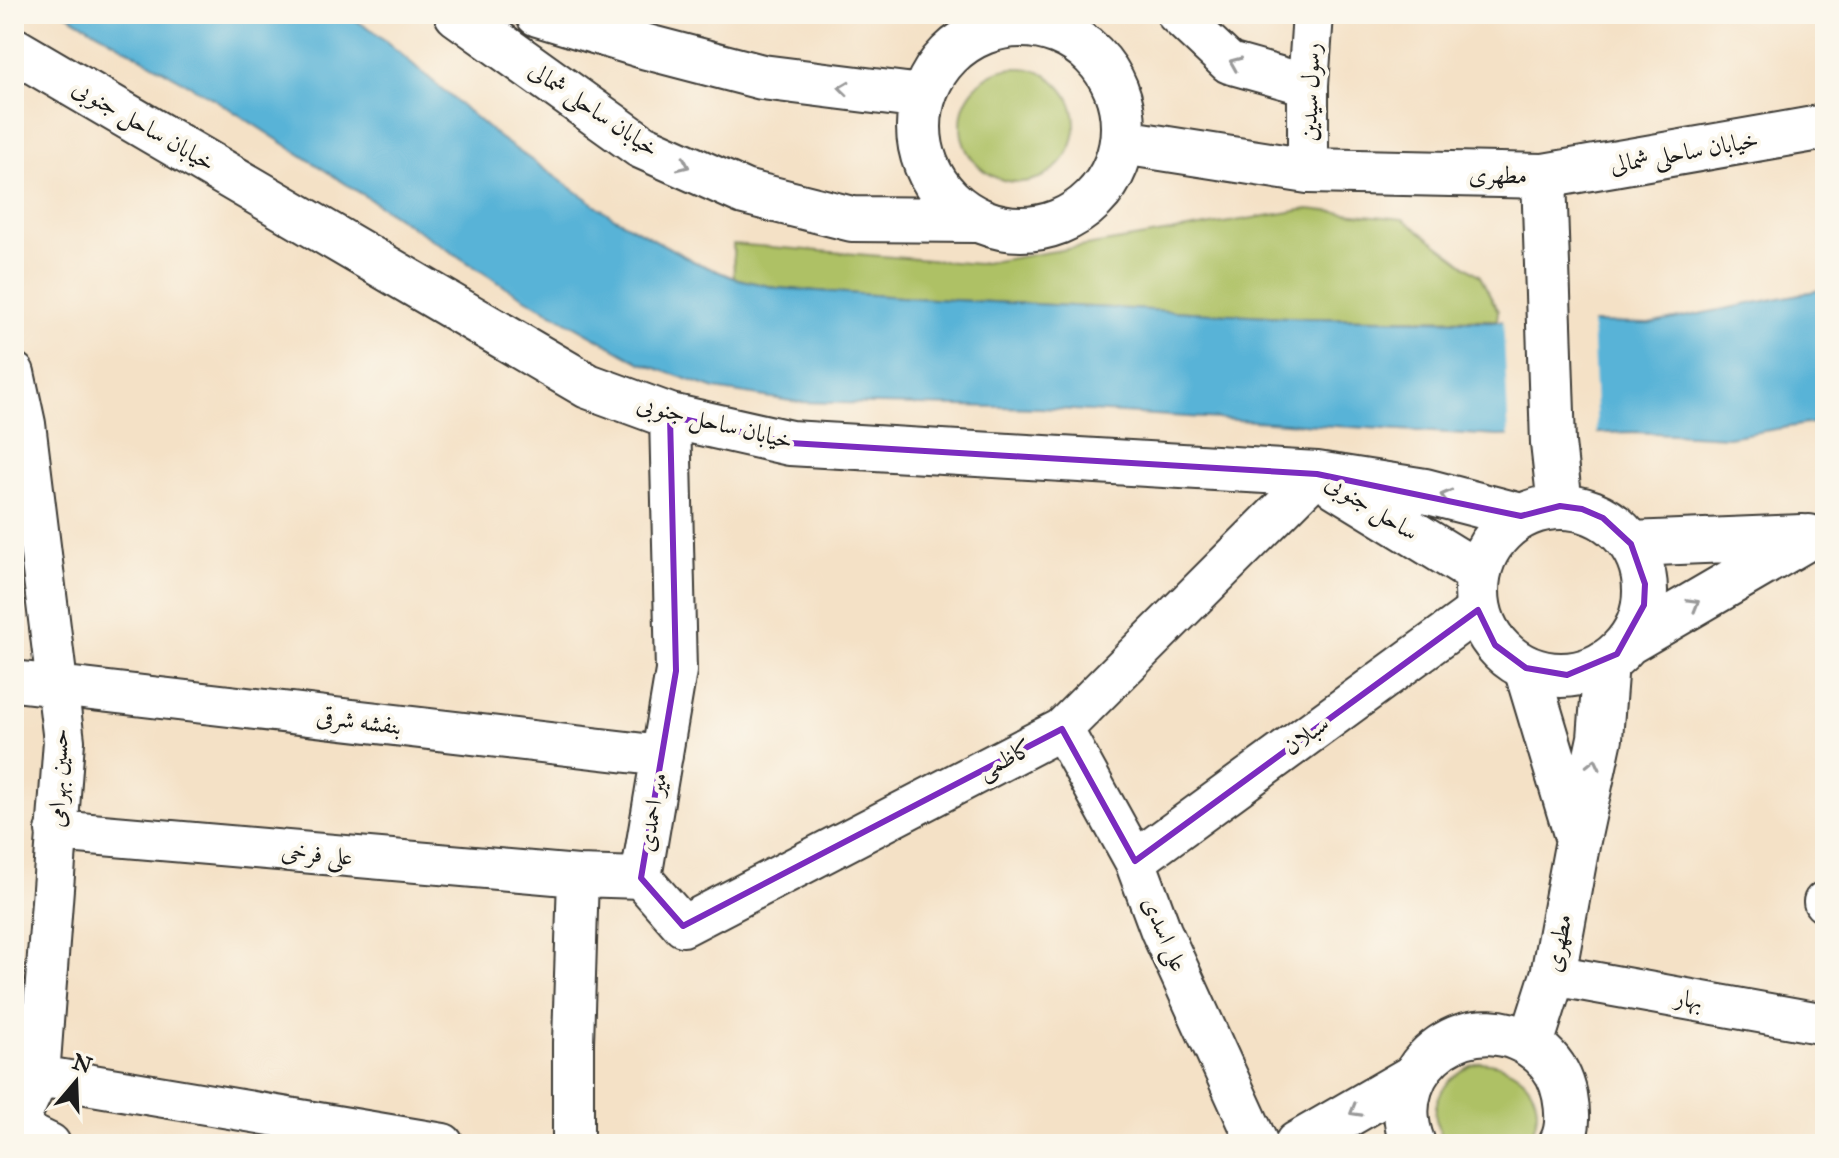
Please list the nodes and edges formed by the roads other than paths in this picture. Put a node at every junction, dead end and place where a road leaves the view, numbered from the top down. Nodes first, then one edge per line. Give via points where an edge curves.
1 (457, 14) edge
2 (538, 14) edge
3 (1075, 14) edge
4 (1177, 14) edge
5 (1313, 14) edge
6 (961, 31) edge
7 (14, 50) edge
8 (1105, 68) junction
9 (1308, 85) junction
10 (922, 97) junction
11 (1825, 127) edge
12 (1123, 142) junction
13 (1308, 171) junction
14 (1544, 176) junction
15 (976, 220) junction
16 (14, 373) edge
17 (670, 416) junction
18 (1317, 474) junction
19 (1541, 511) junction
20 (1817, 535) edge
21 (1631, 544) junction
22 (1478, 592) junction
23 (1617, 653) junction
24 (1526, 668) junction
25 (14, 681) edge
26 (56, 686) junction
27 (1062, 729) junction
28 (662, 756) junction
29 (56, 831) junction
30 (1578, 840) junction
31 (1135, 861) junction
32 (578, 876) junction
33 (641, 878) junction
34 (32, 922) edge
35 (1553, 975) junction
36 (1825, 1024) edge
37 (1531, 1044) junction
38 (39, 1076) junction
39 (1413, 1077) junction
40 (27, 1134) edge
41 (1567, 1142) edge
42 (443, 1144) edge
43 (573, 1144) edge
44 (1258, 1144) edge
45 (1297, 1144) edge
46 (1413, 1144) edge

1 -> 15 main road, خیابان ساحلی شمالی via 641,146 744,192 852,219
10 -> 2 main road via 762,77
3 - 8 main road
9 -> 4 street via 1229,63
5 - 9 street, رسول سیدین
6 - 8 main road via 1018,24 1051,29 1081,44
6 - 10 main road
7 - 17 main road, خیابان ساحل جنوبی via 588,386
8 - 12 main road via 1122,109
9 - 13 street, رسول سیدین
10 - 15 main road via 918,127 933,181 952,204
11 - 14 main road, خیابان ساحلی شمالی
12 - 13 main road, مطهری
12 - 15 main road via 1114,173 1093,200 1066,220 1035,229 1004,229
13 - 14 main road, مطهری
14 - 19 main road, مطهری via 1553,443
16 - 26 street, حسین بهرامی via 25,424
17 - 18 main road, خیابان ساحل جنوبی via 790,443
17 - 28 street, میر احمدی via 676,671
19 -> 18 main road, ساحل جنوبی
18 - 22 main road, ساحل جنوبی
18 - 27 street, کاظمی
19 - 21 main road via 1582,509 1603,518
19 - 22 main road via 1501,530 1486,550
20 - 21 main road
23 -> 20 main road
21 - 23 main road via 1645,584 1644,605 1638,625
22 - 24 main road via 1495,645
22 - 31 street, سبلان
23 - 24 main road via 1587,671 1567,675
30 -> 23 main road, مطهری
24 - 30 main road, مطهری
25 - 26 street, بنفشه شرقی
26 - 28 street, بنفشه شرقی
26 - 29 street, حسین بهرامی via 64,741
27 - 31 street, علی اسدی
27 - 33 street, کاظمی via 683,926
28 - 33 street, میر احمدی
29 - 32 street, علی فرخی
29 - 34 street, حسین بهرامی
30 - 35 main road, مطهری
31 - 44 street, علی اسدی via 1161,931
32 - 33 street, میر احمدی
32 - 43 street
34 - 38 street, حسین بهرامی
35 - 36 street, بهار
35 - 37 main road, مطهری
37 - 39 main road via 1506,1034 1478,1032 1452,1039 1429,1055
37 - 41 main road via 1551,1062 1563,1086
38 - 40 street, حسین بهرامی
38 - 42 street
39 -> 45 main road
39 - 46 main road via 1406,1103

